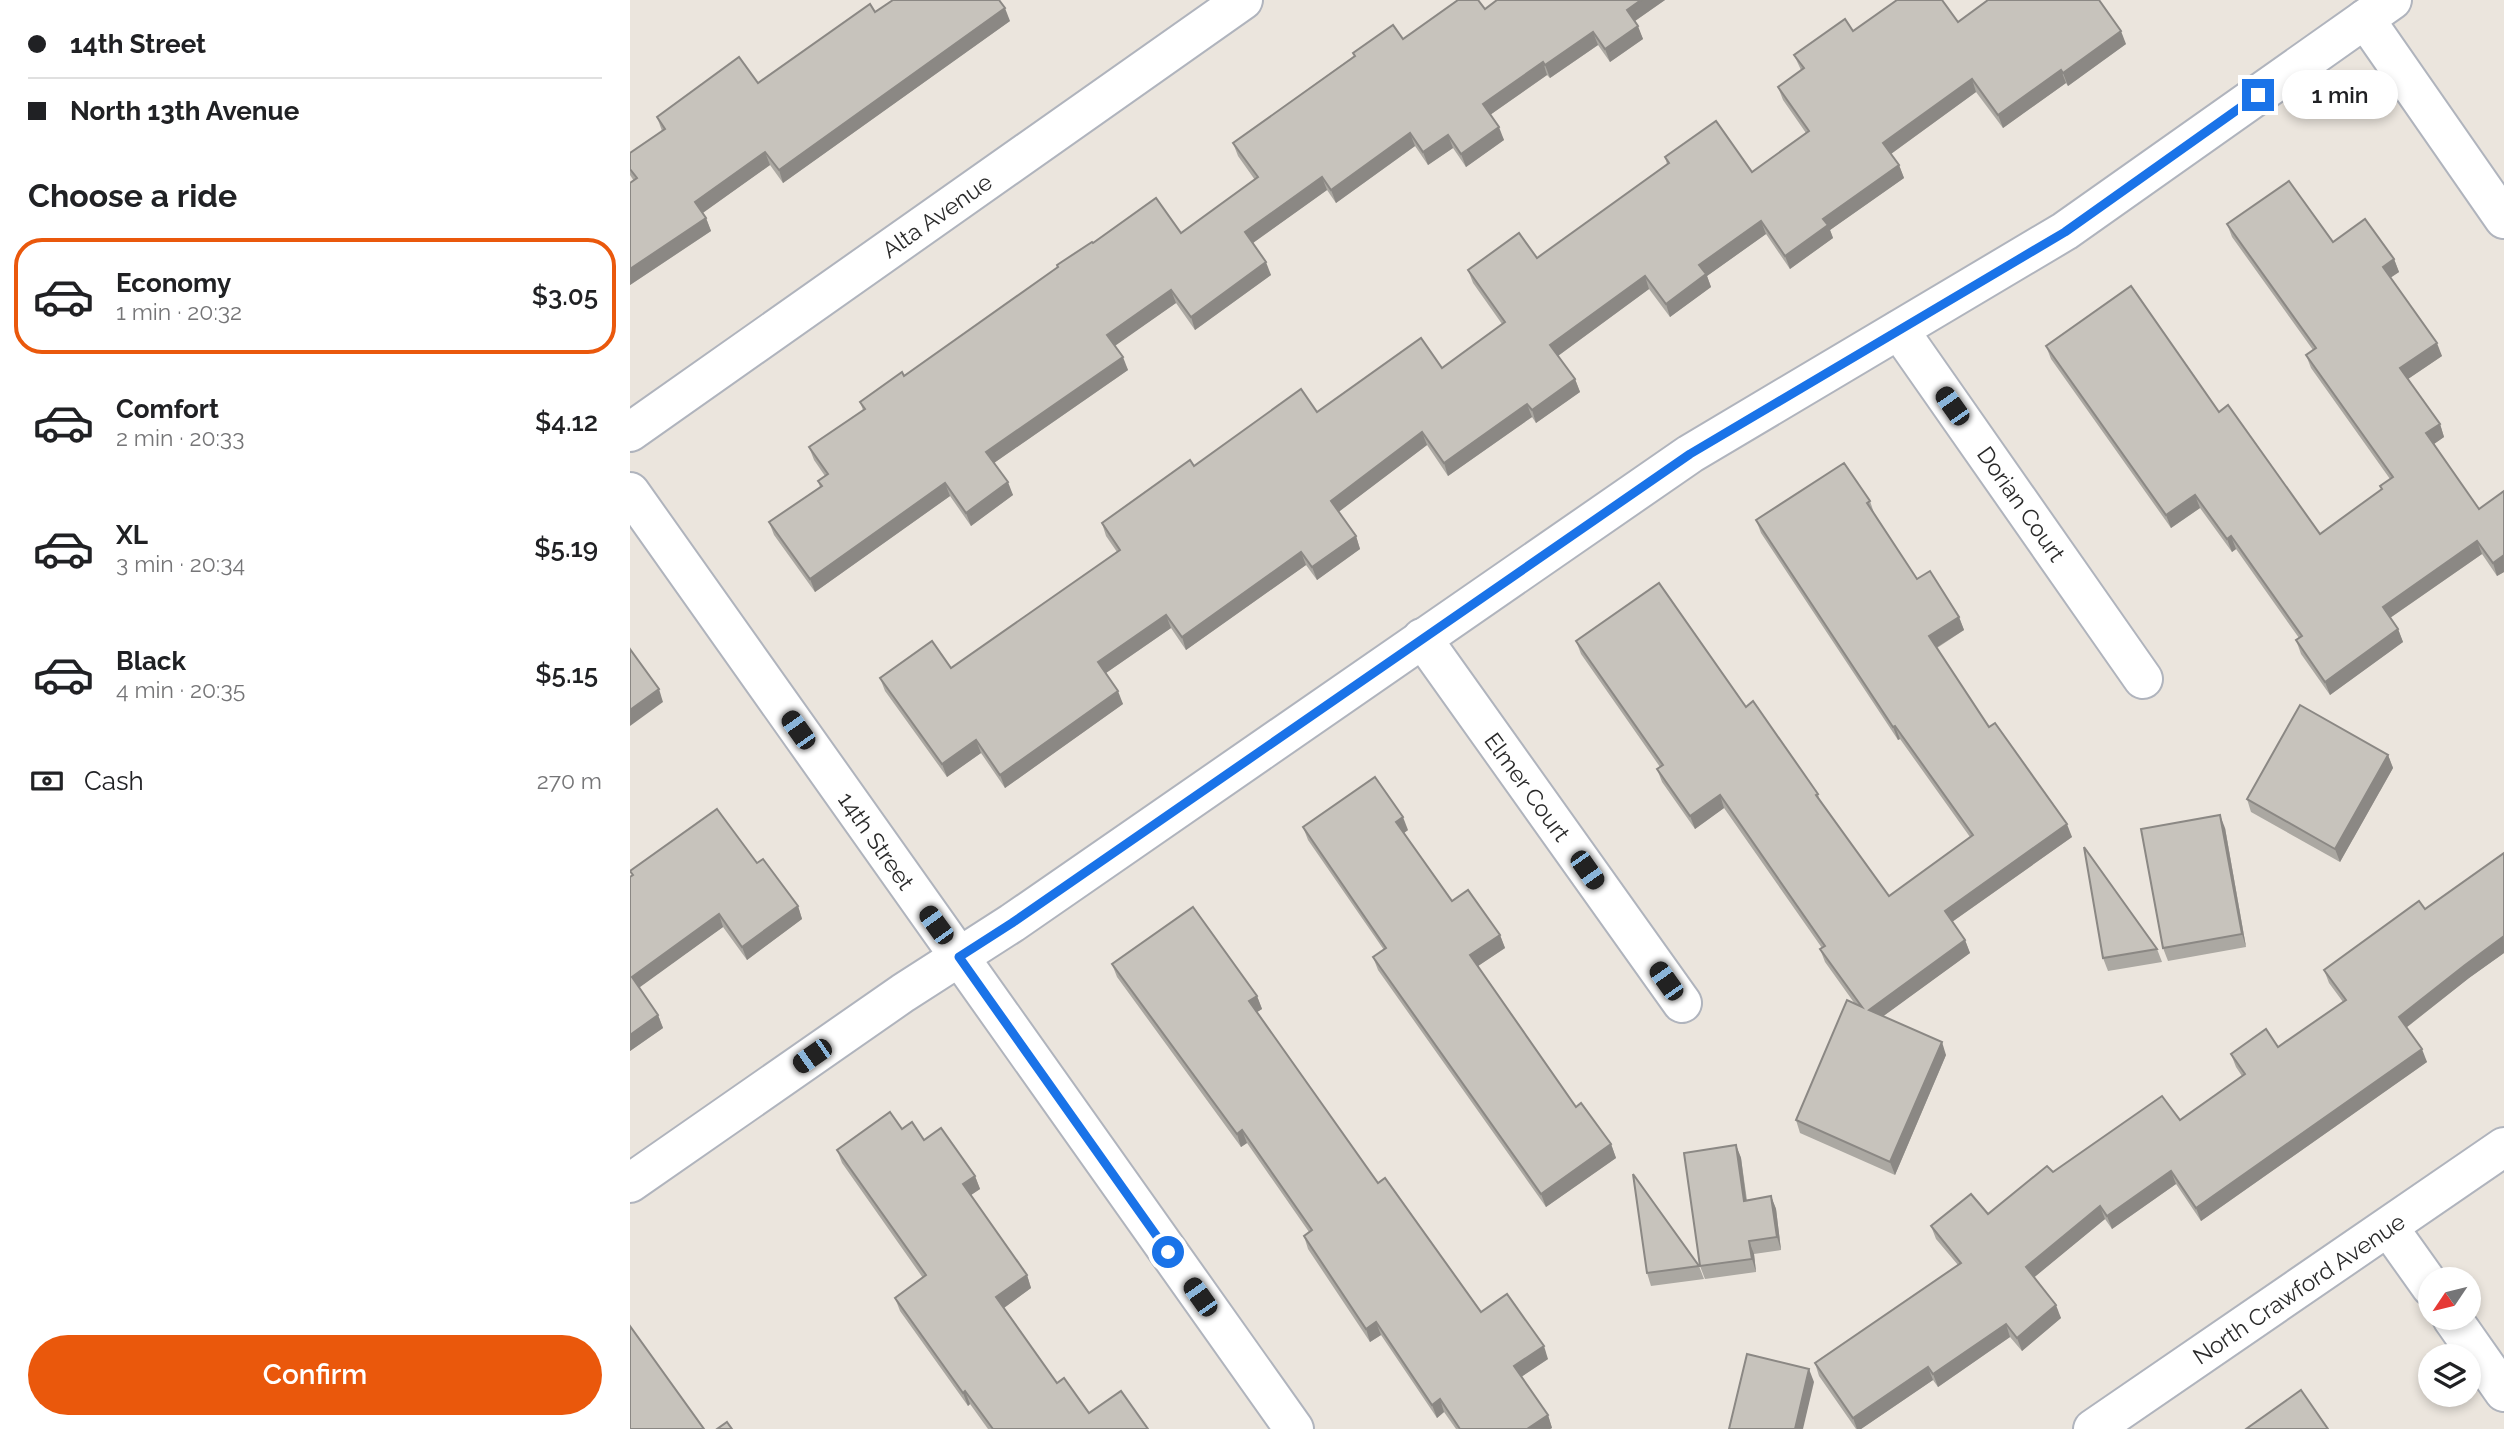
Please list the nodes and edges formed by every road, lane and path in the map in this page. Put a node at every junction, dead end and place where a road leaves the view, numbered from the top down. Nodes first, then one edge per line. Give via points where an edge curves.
1 (1243, 0) edge
2 (2378, 10) edge
3 (2504, 219) edge
4 (1899, 330) junction
5 (630, 432) edge
6 (630, 492) edge
7 (1422, 638) junction
8 (2143, 678) dead end
9 (959, 957) junction
10 (1682, 1003) dead end
11 (2504, 1147) edge
12 (630, 1183) edge
13 (2389, 1228) junction
14 (2418, 1269) edge
15 (2460, 1330) edge
16 (2504, 1392) edge
17 (1294, 1429) edge
18 (2093, 1429) edge

1 - 5 street, Alta Avenue
2 - 3 street
2 - 4 street via 2065,232
4 - 7 street via 1690,454
4 - 8 street, Dorian Court
6 - 9 street, 14th Street
7 - 9 street
7 - 10 street, Elmer Court
9 - 12 street
9 - 17 street, 14th Street
11 - 13 street, North Crawford Avenue
13 - 14 street
13 - 18 street, North Crawford Avenue
15 - 16 street

